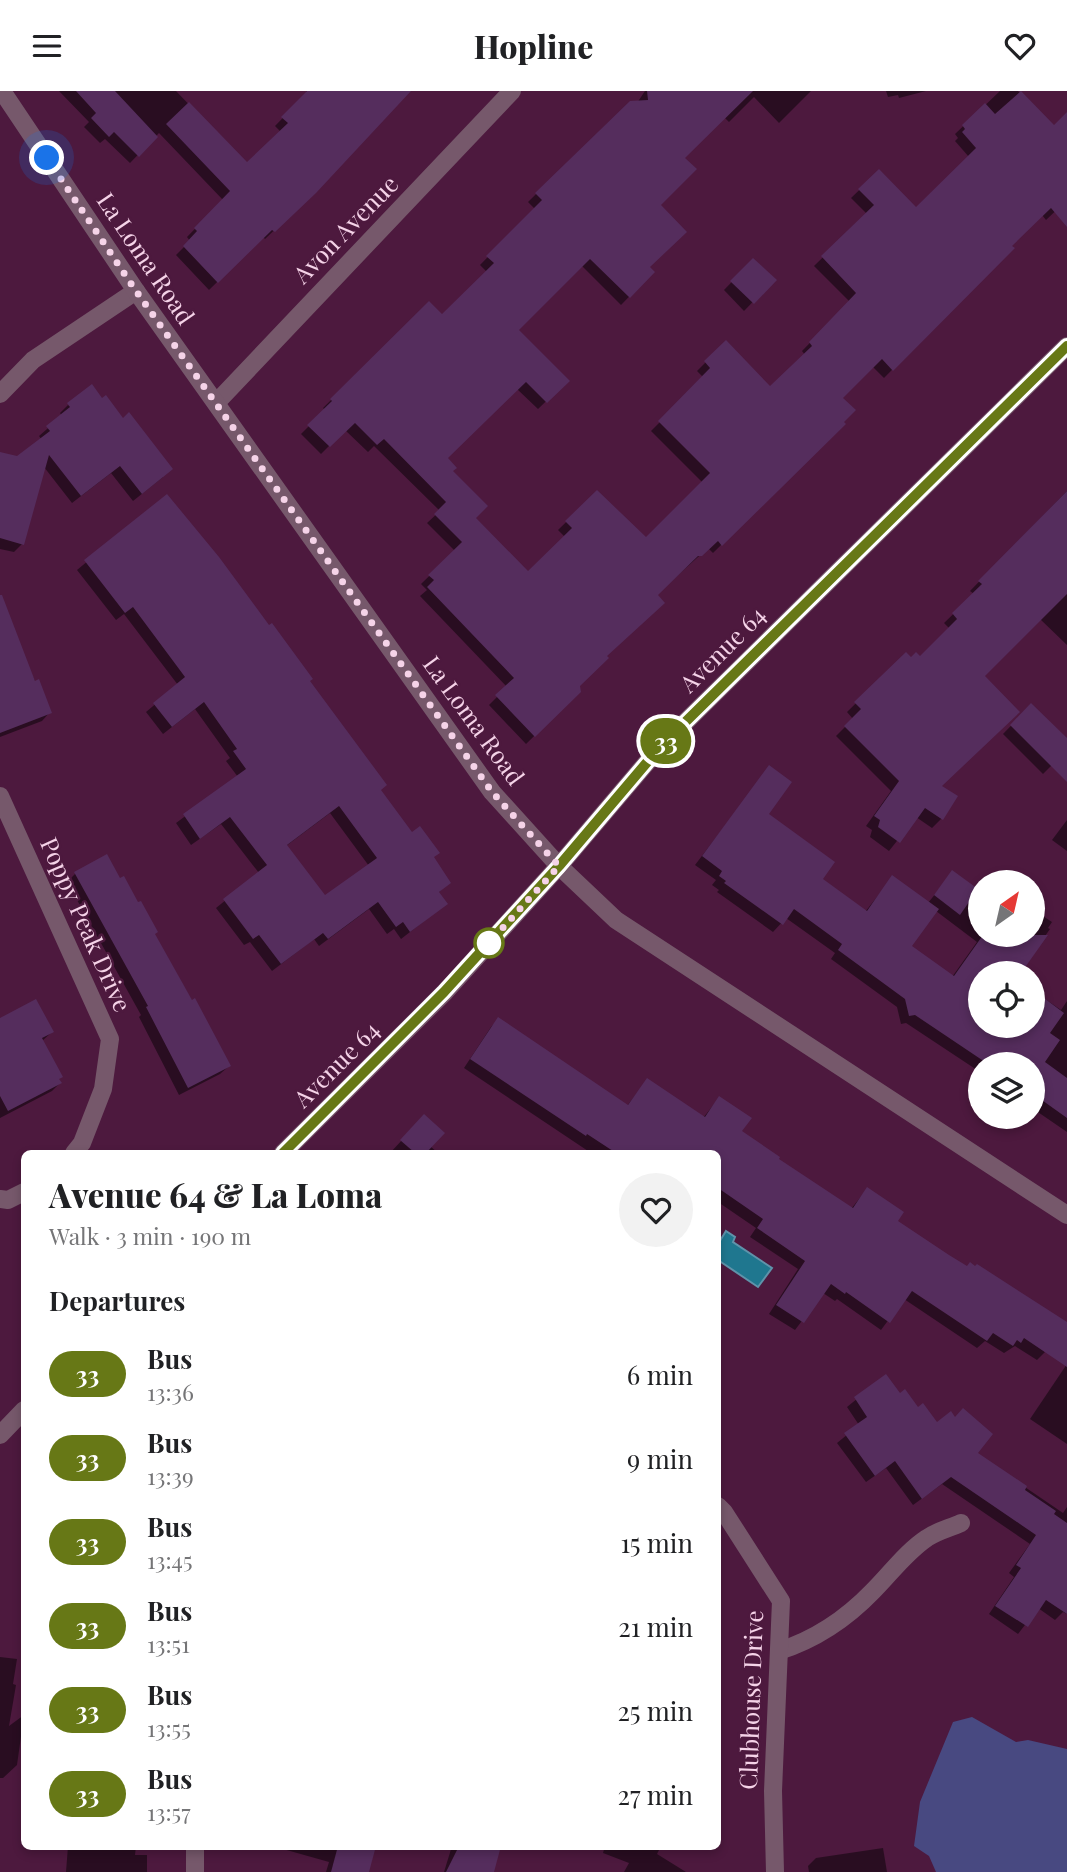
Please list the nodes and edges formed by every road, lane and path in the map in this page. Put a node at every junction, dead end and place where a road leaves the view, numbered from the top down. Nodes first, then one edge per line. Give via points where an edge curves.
1 (2, 91) edge
2 (512, 91) edge
3 (136, 291) junction
4 (1067, 346) edge
5 (0, 394) edge
6 (216, 403) junction
7 (0, 796) edge
8 (559, 866) junction
9 (76, 1150) edge
10 (286, 1150) edge
11 (21, 1193) edge
12 (0, 1199) edge
13 (1067, 1215) edge
14 (21, 1413) edge
15 (0, 1435) edge
16 (721, 1510) edge
17 (961, 1523) dead end
18 (779, 1651) junction
19 (195, 1850) edge
20 (195, 1872) edge
21 (775, 1872) edge

1 - 3 street, La Loma Road
2 - 6 street, Avon Avenue
3 - 5 street via 33,360
3 - 6 street, La Loma Road
4 - 8 street, Avenue 64 via 660,747
6 - 8 street, La Loma Road via 492,792
7 - 9 street, Poppy Peak Drive via 110,1039 103,1089
8 - 10 street, Avenue 64 via 444,992
8 - 13 street, La Loma Road via 617,920
11 - 12 street
14 - 15 street
16 - 18 street, Clubhouse Drive via 781,1601
17 - 18 street via 928,1537 908,1553 830,1628
18 - 21 street, Clubhouse Drive
19 - 20 street

